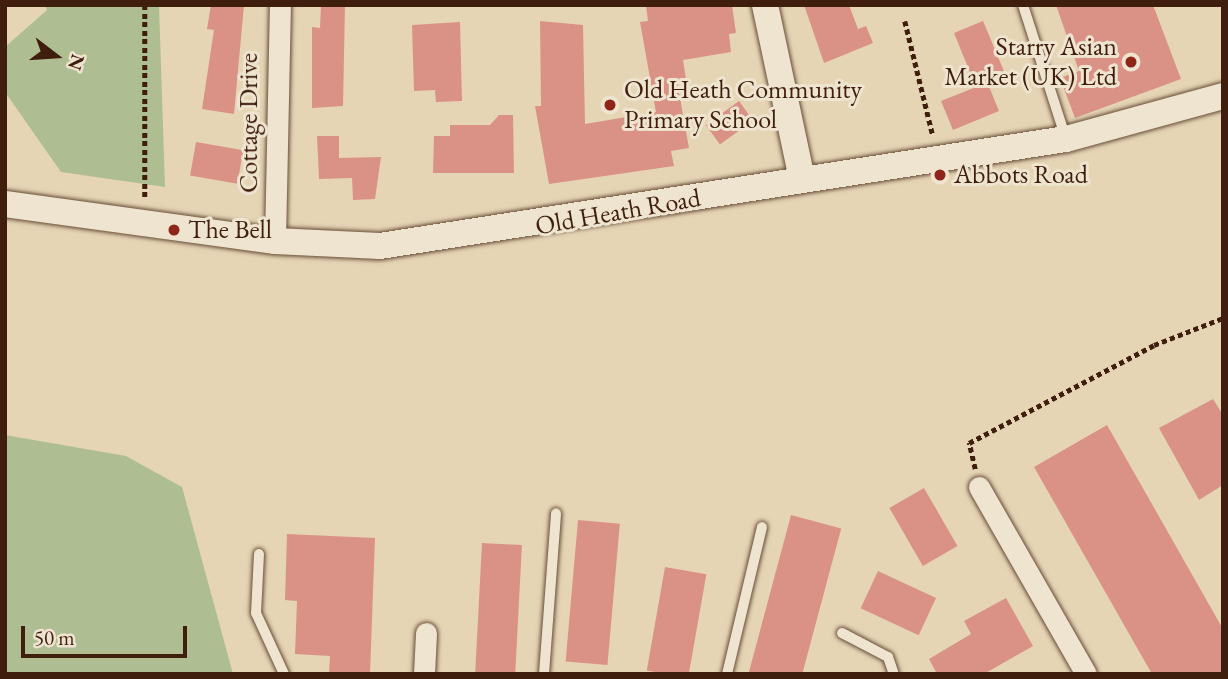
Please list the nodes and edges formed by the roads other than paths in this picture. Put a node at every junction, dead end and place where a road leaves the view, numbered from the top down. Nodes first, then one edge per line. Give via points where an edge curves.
1 (280, 5) edge
2 (765, 5) edge
3 (1023, 5) edge
4 (1223, 96) edge
5 (1066, 139) junction
6 (802, 179) junction
7 (5, 204) edge
8 (275, 241) junction
9 (979, 487) road end
10 (556, 513) dead end
11 (762, 527) dead end
12 (259, 554) dead end
13 (426, 633) dead end
14 (842, 633) dead end
15 (284, 674) edge
16 (424, 674) edge
17 (544, 674) edge
18 (727, 674) edge
19 (894, 674) edge
20 (1086, 674) edge

1 - 8 street, Cottage Drive
2 - 6 street
3 - 5 lane
4 - 5 street, Old Heath Road
5 - 6 street, Old Heath Road
6 - 8 street, Old Heath Road via 412,243 343,246
7 - 8 street, Old Heath Road
9 - 20 street
10 - 17 lane
11 - 18 lane
12 - 15 lane via 256,613
13 - 16 street
14 - 19 lane via 887,657

